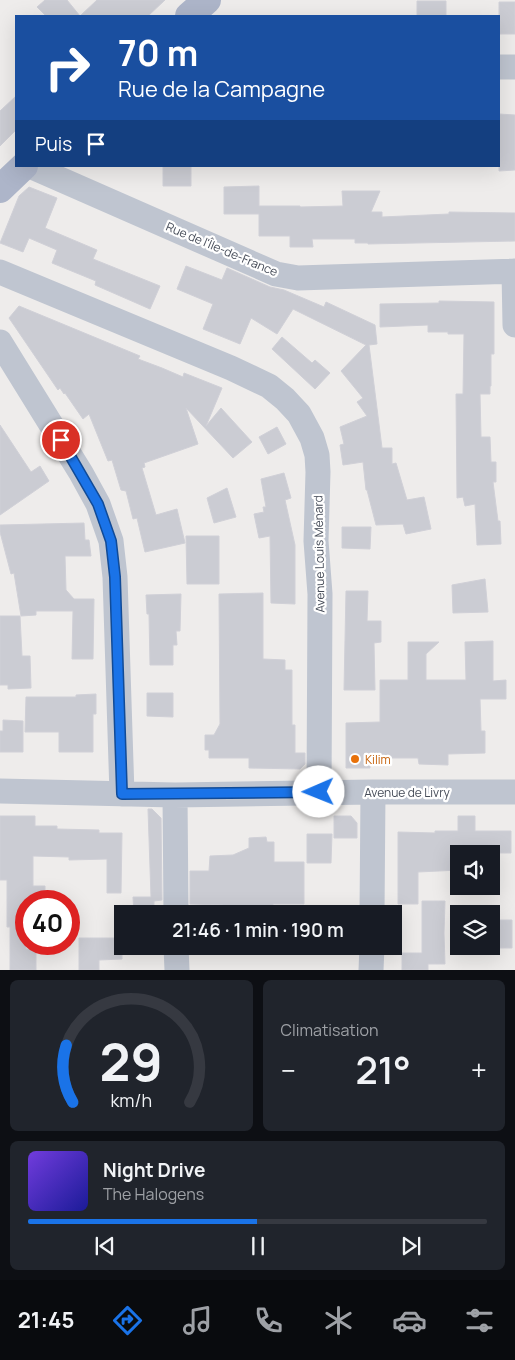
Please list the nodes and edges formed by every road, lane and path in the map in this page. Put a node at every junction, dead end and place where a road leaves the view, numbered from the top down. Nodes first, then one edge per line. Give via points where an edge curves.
1 (207, 0) edge
2 (190, 15) edge
3 (500, 67) edge
4 (515, 67) edge
5 (23, 167) edge
6 (32, 167) edge
7 (0, 189) edge
8 (515, 271) edge
9 (0, 272) edge
10 (515, 325) edge
11 (0, 342) edge
12 (0, 791) edge
13 (319, 792) junction
14 (372, 792) junction
15 (515, 792) edge
16 (122, 794) junction
17 (175, 795) junction
18 (176, 905) edge
19 (372, 905) edge
20 (176, 955) edge
21 (372, 955) edge
22 (177, 970) edge
23 (372, 970) edge

1 - 2 main road
3 - 4 street
5 - 7 main road
6 - 8 street, Rue de l'Île-de-France via 276,274 298,278
8 - 10 street
9 - 13 street, Avenue Louis Ménard via 246,375 269,386 299,414 312,438 318,472
11 - 16 street via 81,473 98,504 111,541
12 - 16 street, Avenue de Livry
13 - 14 street, Avenue de Livry
13 - 17 street, Avenue de Livry
14 - 15 street, Avenue de Livry
14 - 19 street
16 - 17 street, Avenue de Livry
17 - 18 street
20 - 22 street
21 - 23 street

